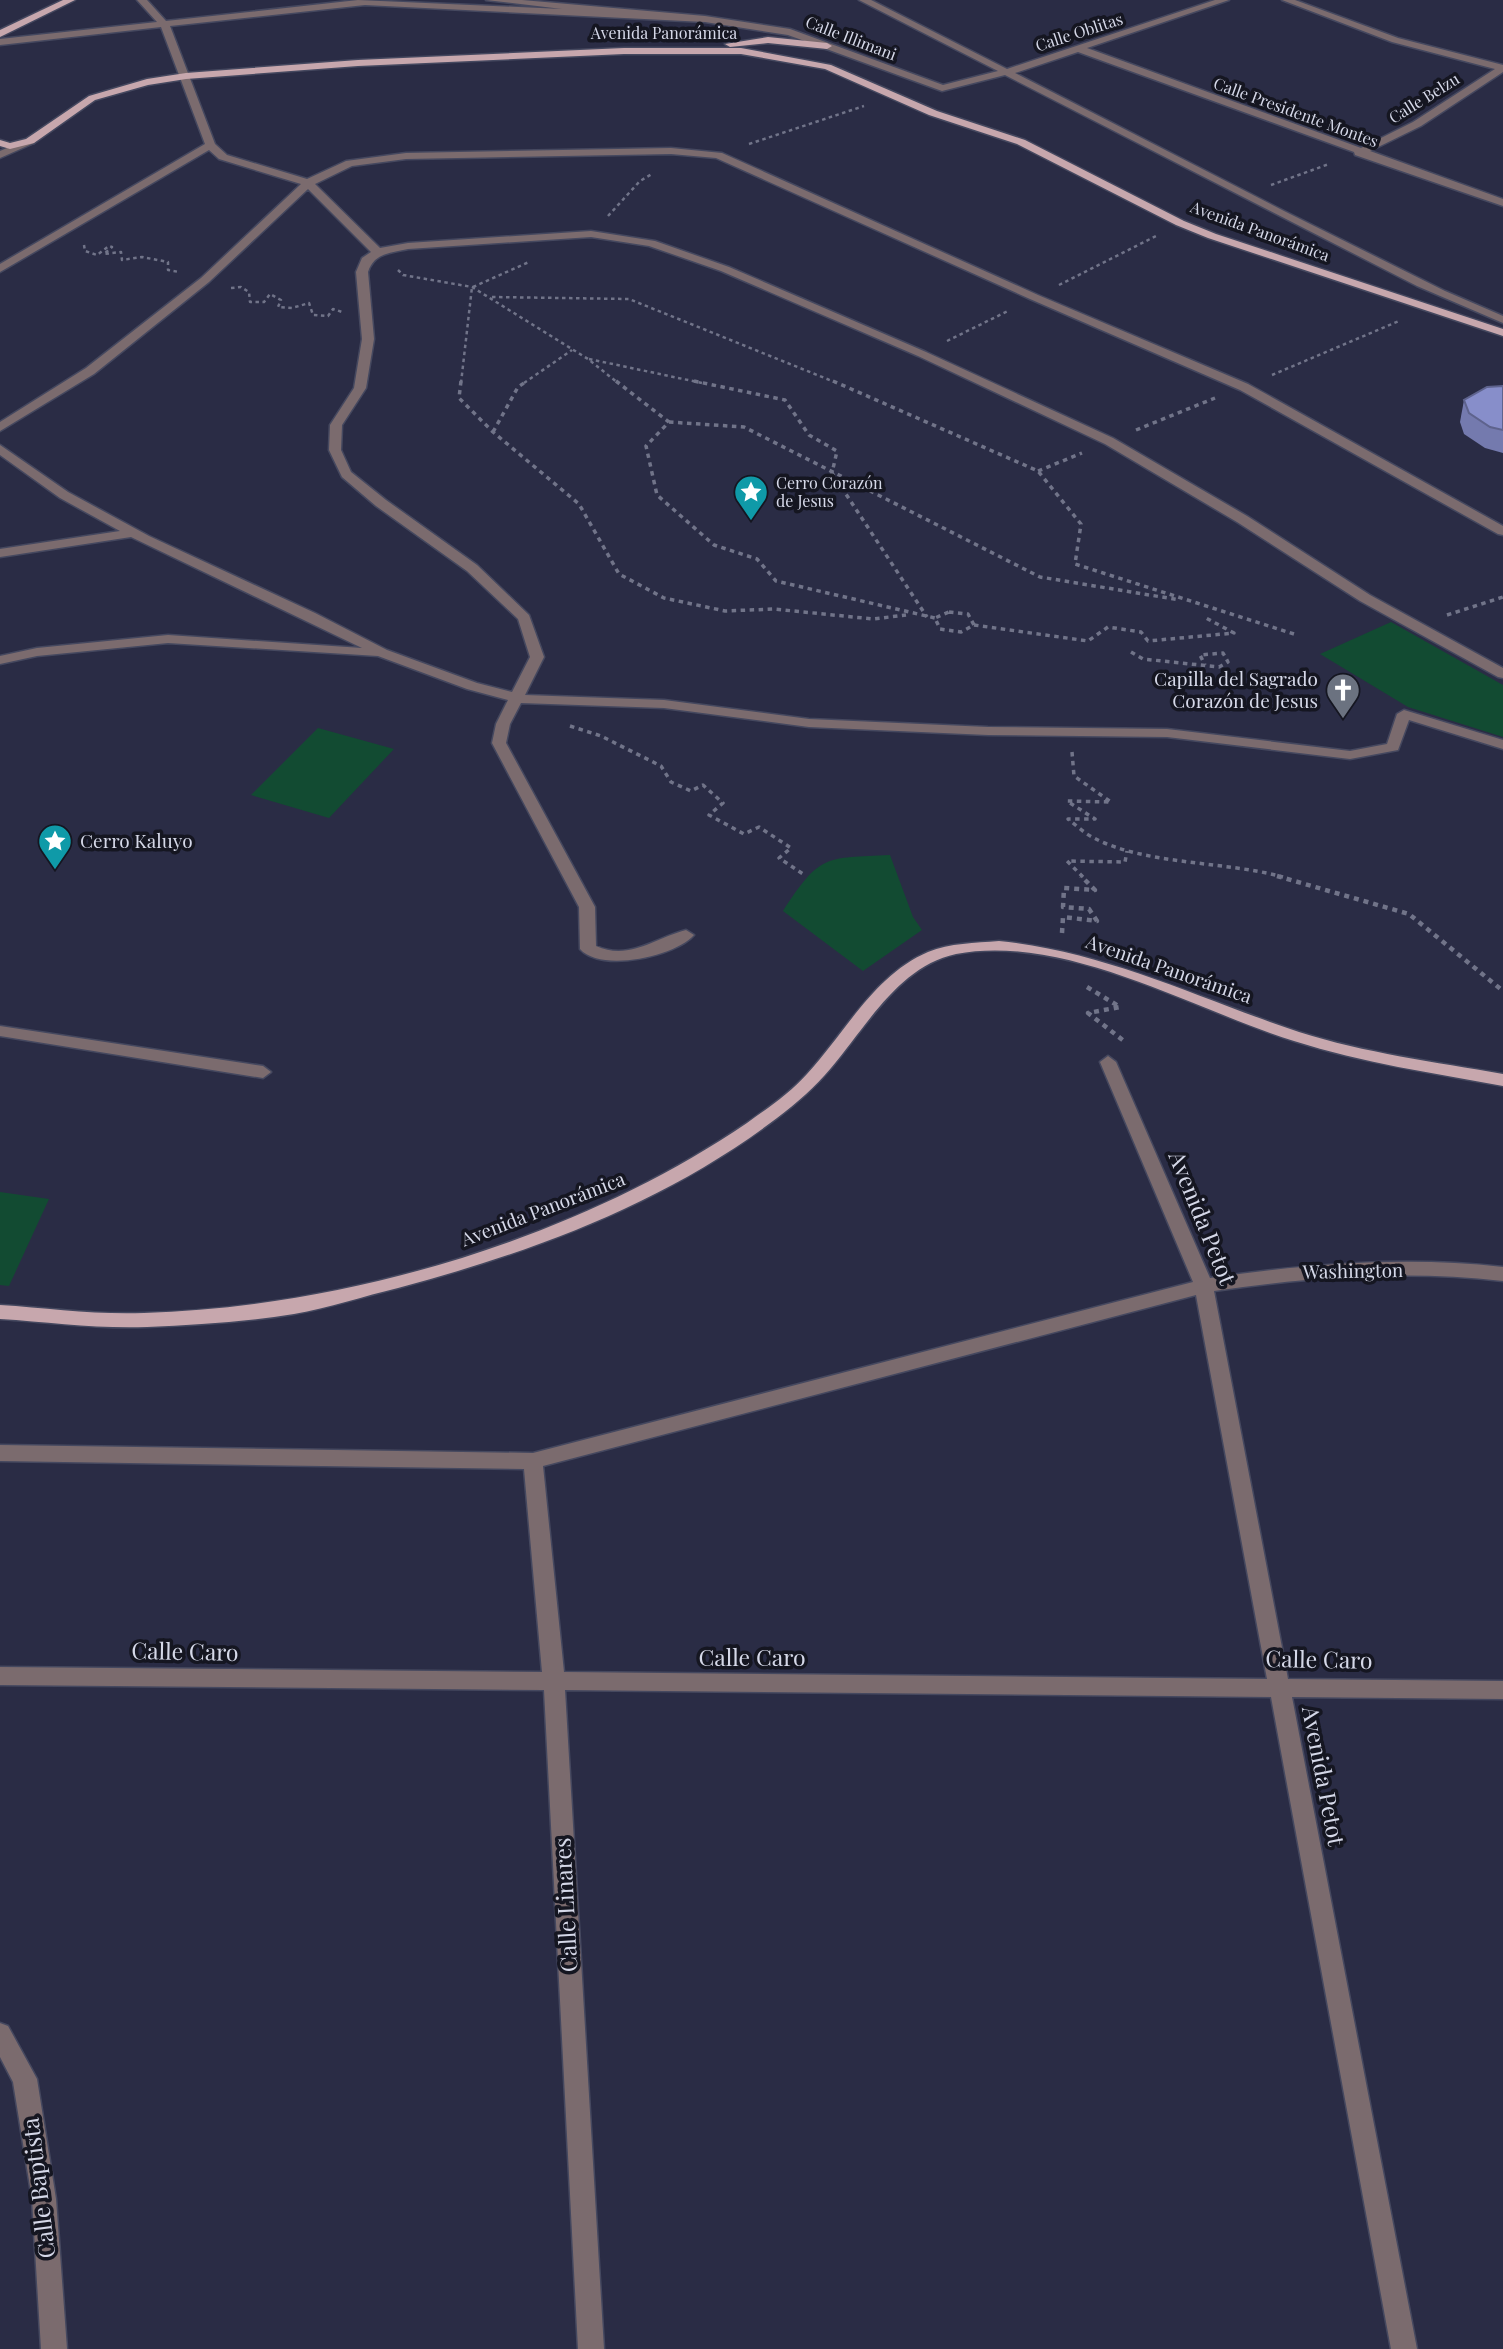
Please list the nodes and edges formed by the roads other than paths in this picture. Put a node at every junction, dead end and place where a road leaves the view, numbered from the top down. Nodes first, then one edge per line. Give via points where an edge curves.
1 (69, 0) edge
2 (142, 0) edge
3 (317, 0) edge
4 (491, 0) edge
5 (864, 0) edge
6 (1224, 0) edge
7 (1287, 0) edge
8 (705, 19) junction
9 (163, 22) junction
10 (0, 35) edge
11 (0, 43) edge
12 (827, 46) junction
13 (738, 47) junction
14 (1080, 49) junction
15 (1502, 68) edge
16 (1010, 71) junction
17 (186, 76) junction
18 (942, 88) joint
19 (30, 142) junction
20 (0, 143) edge
21 (209, 145) junction
22 (1359, 153) junction
23 (0, 155) edge
24 (308, 183) junction
25 (1503, 203) edge
26 (378, 252) junction
27 (0, 269) edge
28 (1503, 305) edge
29 (1476, 310) junction
30 (1503, 320) edge
31 (1503, 332) edge
32 (0, 427) edge
33 (0, 449) edge
34 (1503, 531) edge
35 (132, 533) junction
36 (0, 553) edge
37 (382, 653) junction
38 (0, 660) edge
39 (1503, 674) edge
40 (516, 697) junction
41 (1503, 745) edge
42 (686, 935) dead end
43 (0, 1031) edge
44 (1110, 1052) road end
45 (262, 1072) dead end
46 (1503, 1080) edge
47 (1503, 1274) edge
48 (1205, 1286) junction
49 (0, 1312) edge
50 (0, 1453) edge
51 (533, 1461) junction
52 (0, 1676) edge
53 (554, 1683) junction
54 (1279, 1686) junction
55 (1503, 1690) edge
56 (0, 2034) edge
57 (54, 2349) edge
58 (591, 2349) edge
59 (1404, 2349) edge

1 - 10 main road
2 - 9 street
3 - 9 street, Calle Illimani
4 - 8 street, Calle Illimani
5 - 16 street
6 - 14 street, Calle Oblitas
7 - 15 street via 1395,40
8 - 9 street, Calle Illimani via 365,2
8 - 12 street, Calle Illimani via 771,27
9 - 10 street, Calle Illimani
9 - 11 street, Calle Illimani
9 - 17 street
12 - 13 main road via 793,41
12 - 18 street, Calle Illimani
13 - 17 main road, Avenida Panorámica via 358,63
13 - 31 main road, Avenida Panorámica via 828,67 933,113 1021,142 1212,236
14 - 16 street, Calle Oblitas
14 - 22 street, Calle Presidente Montes
15 - 22 street, Calle Belzu via 1417,124
16 - 18 street, Calle Oblitas
16 - 29 street via 1240,196
17 - 19 main road, Avenida Panorámica via 92,98
17 - 21 street
19 - 20 main road
19 - 23 street
21 - 24 street via 223,158
21 - 27 street
22 - 25 street, Calle Presidente Montes
24 - 26 street
24 - 32 street via 205,280 90,371
24 - 34 street via 350,163 407,156 671,151 718,155 1244,387
26 - 39 street via 591,234 650,243 725,270 1109,441 1365,598
26 - 40 street via 366,260 362,272 368,339 360,388 336,425 335,450 346,474 472,568 524,618 537,657
28 - 29 street
29 - 30 street
33 - 35 street via 64,495
35 - 36 street
35 - 37 street
37 - 38 street via 168,639
37 - 40 street
40 - 41 street via 664,704 809,723 1167,733 1350,755 1393,747 1404,714
40 - 42 street via 499,743 587,907 588,949 603,958 652,951
43 - 45 street
44 - 48 street, Avenida Petot
46 - 49 main road, Avenida Panorámica via 1405,1065 1295,1036 1143,979 1066,957 995,946 952,950 917,964 882,995 811,1080 756,1125 684,1172 605,1212 512,1248 289,1308 143,1320
47 - 48 street, Washington via 1465,1268 1301,1271
48 - 51 street, Washington
48 - 54 street, Avenida Petot
50 - 51 street, Washington
51 - 53 street, Calle Linares
52 - 53 street, Calle Caro
53 - 54 street, Calle Caro
53 - 58 street, Calle Linares
54 - 55 street, Calle Caro
54 - 59 street, Avenida Petot
56 - 57 street, Calle Baptista via 25,2079 44,2200

